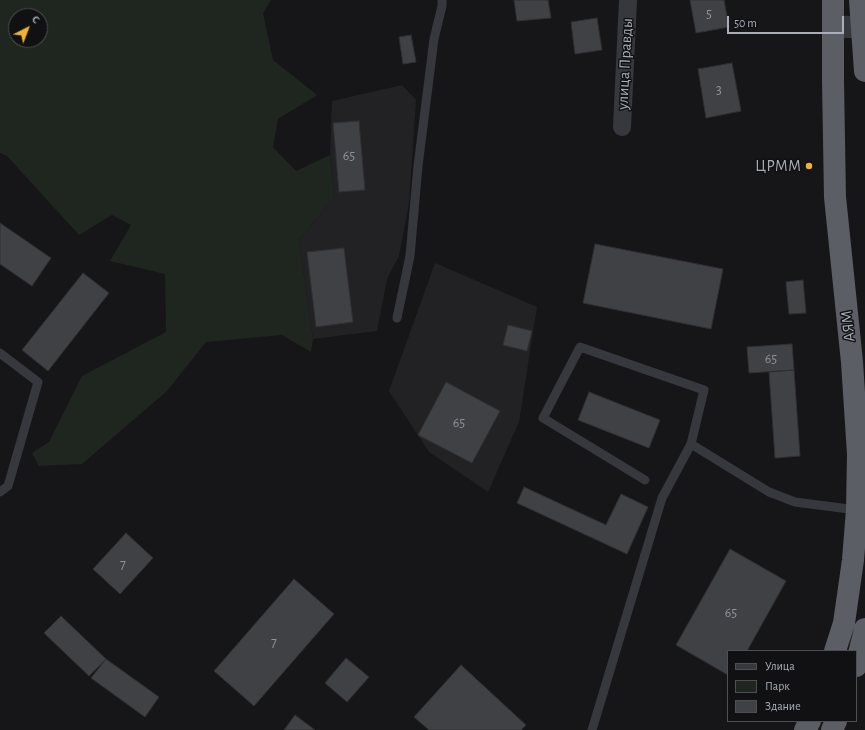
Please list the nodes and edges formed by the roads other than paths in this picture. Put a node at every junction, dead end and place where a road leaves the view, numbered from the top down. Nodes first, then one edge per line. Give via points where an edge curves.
1 (442, 0) edge
2 (628, 0) edge
3 (833, 0) edge
4 (860, 0) edge
5 (833, 26) junction
6 (864, 28) edge
7 (865, 71) edge
8 (622, 127) dead end
9 (397, 318) dead end
10 (0, 353) edge
11 (691, 444) junction
12 (645, 480) dead end
13 (0, 492) edge
14 (857, 510) junction
15 (865, 629) edge
16 (835, 650) edge
17 (857, 662) edge
18 (592, 730) edge

1 - 9 lane via 434,39 418,166 410,256
2 - 8 street, улица Правды
3 - 5 highway, АЯМ
4 - 6 highway
5 - 6 street
5 - 14 highway, АЯМ via 835,198 852,362 858,454
6 - 7 highway
10 - 13 lane via 38,382 8,486
11 - 12 lane via 704,390 580,347 543,418
11 - 14 lane via 769,492 795,502
11 - 18 lane via 662,498
14 - 16 highway, АЯМ via 844,623
15 - 17 highway

